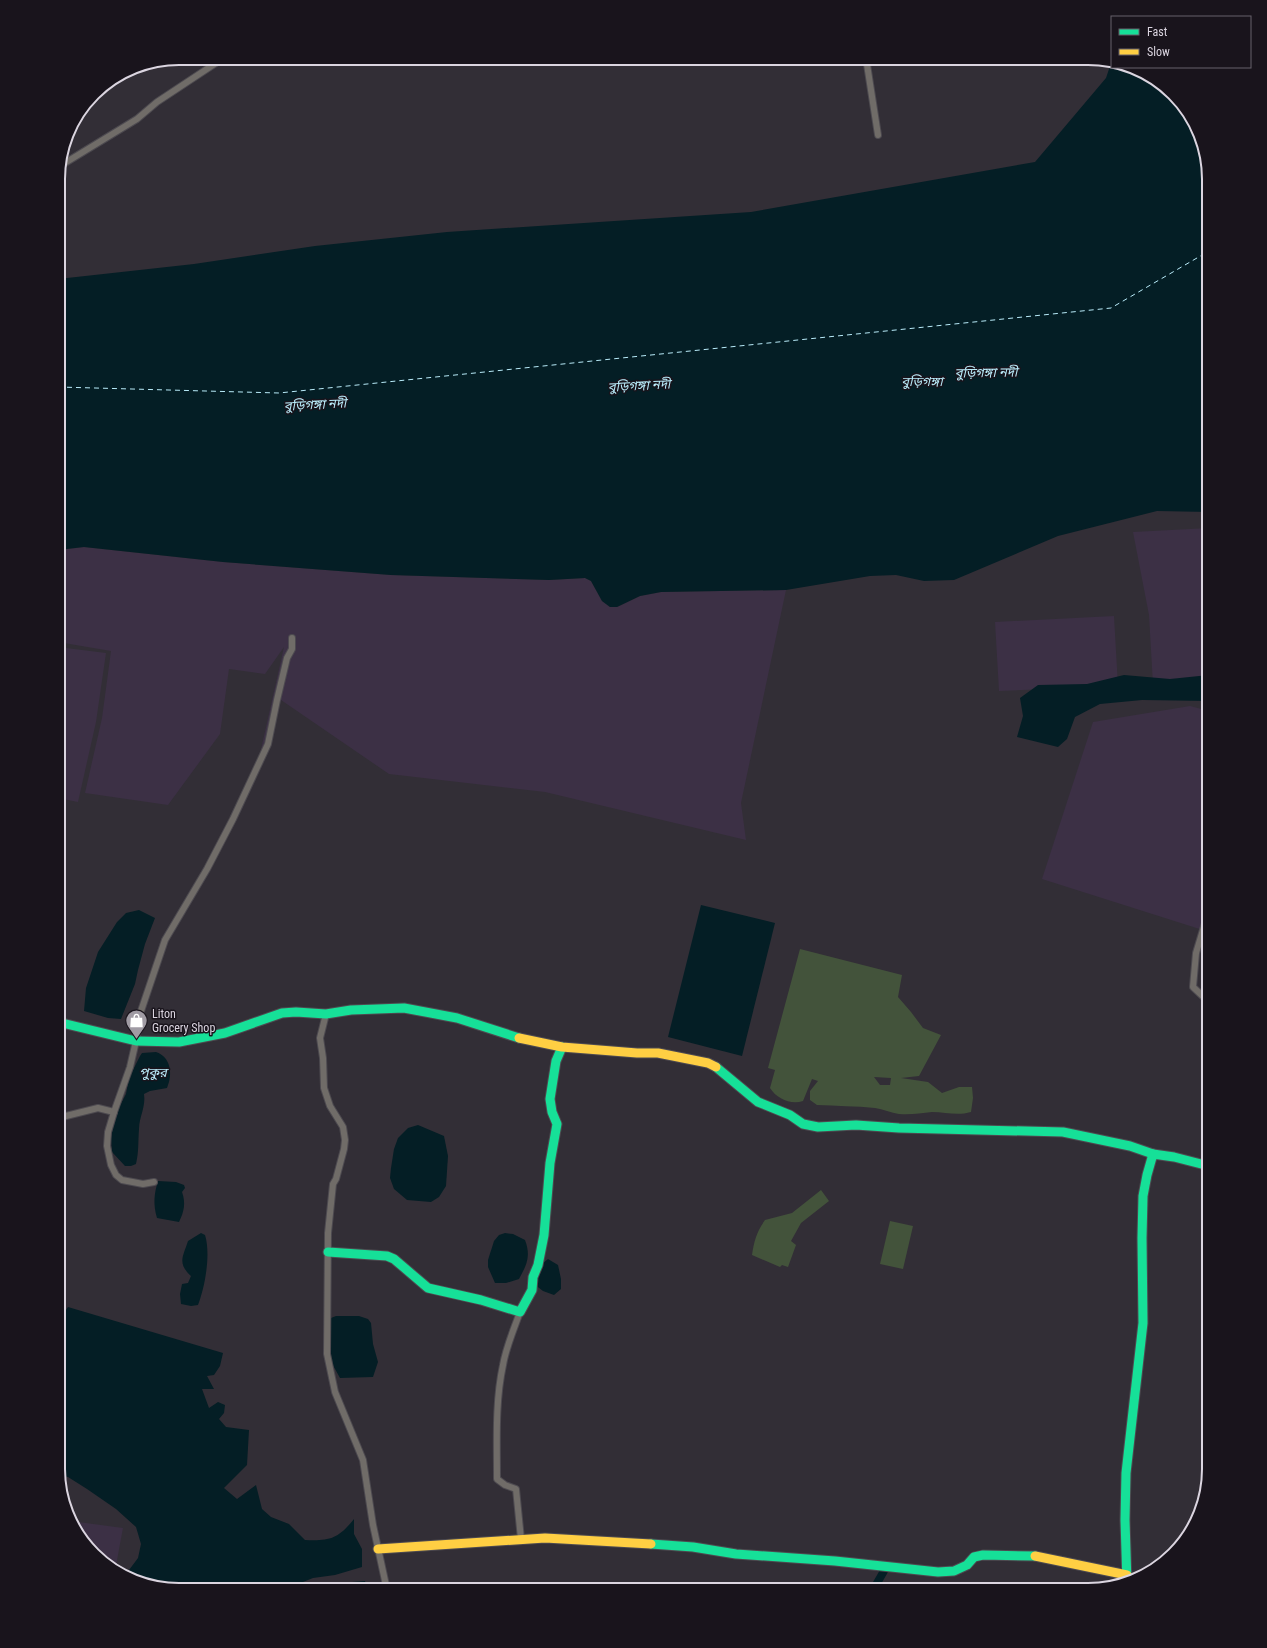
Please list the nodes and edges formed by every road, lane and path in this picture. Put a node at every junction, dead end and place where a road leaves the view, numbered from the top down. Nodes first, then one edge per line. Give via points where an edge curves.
1 (213, 65) edge
2 (867, 65) edge
3 (878, 135) dead end
4 (66, 162) edge
5 (292, 638) dead end
6 (1202, 933) edge
7 (1202, 995) edge
8 (326, 1014) junction
9 (65, 1024) edge
10 (136, 1041) junction
11 (562, 1047) junction
12 (114, 1112) junction
13 (65, 1116) edge
14 (1153, 1154) junction
15 (1202, 1164) edge
16 (154, 1182) dead end
17 (328, 1252) junction
18 (520, 1312) junction
19 (522, 1539) junction
20 (378, 1549) junction
21 (1127, 1576) edge
22 (1122, 1578) edge
23 (385, 1583) edge

1 - 4 street via 157,102 137,119
2 - 3 street
5 - 10 street via 292,649 287,658 278,693 268,744 207,869 164,940 141,1011
6 - 7 street via 1196,953 1193,987
8 - 10 street via 282,1013 225,1033 191,1041
8 - 11 street via 351,1010 404,1008 457,1018 515,1038
8 - 17 street via 320,1038 324,1088 330,1106 343,1127 345,1140 333,1184
9 - 10 street
10 - 12 street
11 - 14 street via 658,1053 708,1063 720,1069 758,1102 790,1115 799,1122 818,1126 1063,1132 1130,1146
11 - 18 street via 553,1076 550,1100 557,1124 550,1163 544,1235 532,1290
12 - 13 street via 98,1108
12 - 16 street via 107,1146 116,1175 122,1180 143,1184
14 - 15 street
14 - 21 street via 1147,1172 1141,1212 1143,1318 1127,1458
17 - 18 street via 387,1256 428,1288
17 - 20 street via 327,1354 336,1392 363,1460
18 - 19 street via 503,1364 496,1433 497,1479 516,1489
19 - 20 street
19 - 22 street via 544,1538 693,1547 736,1554 938,1572 954,1571 967,1565 974,1557 983,1555 1035,1556
20 - 23 street

